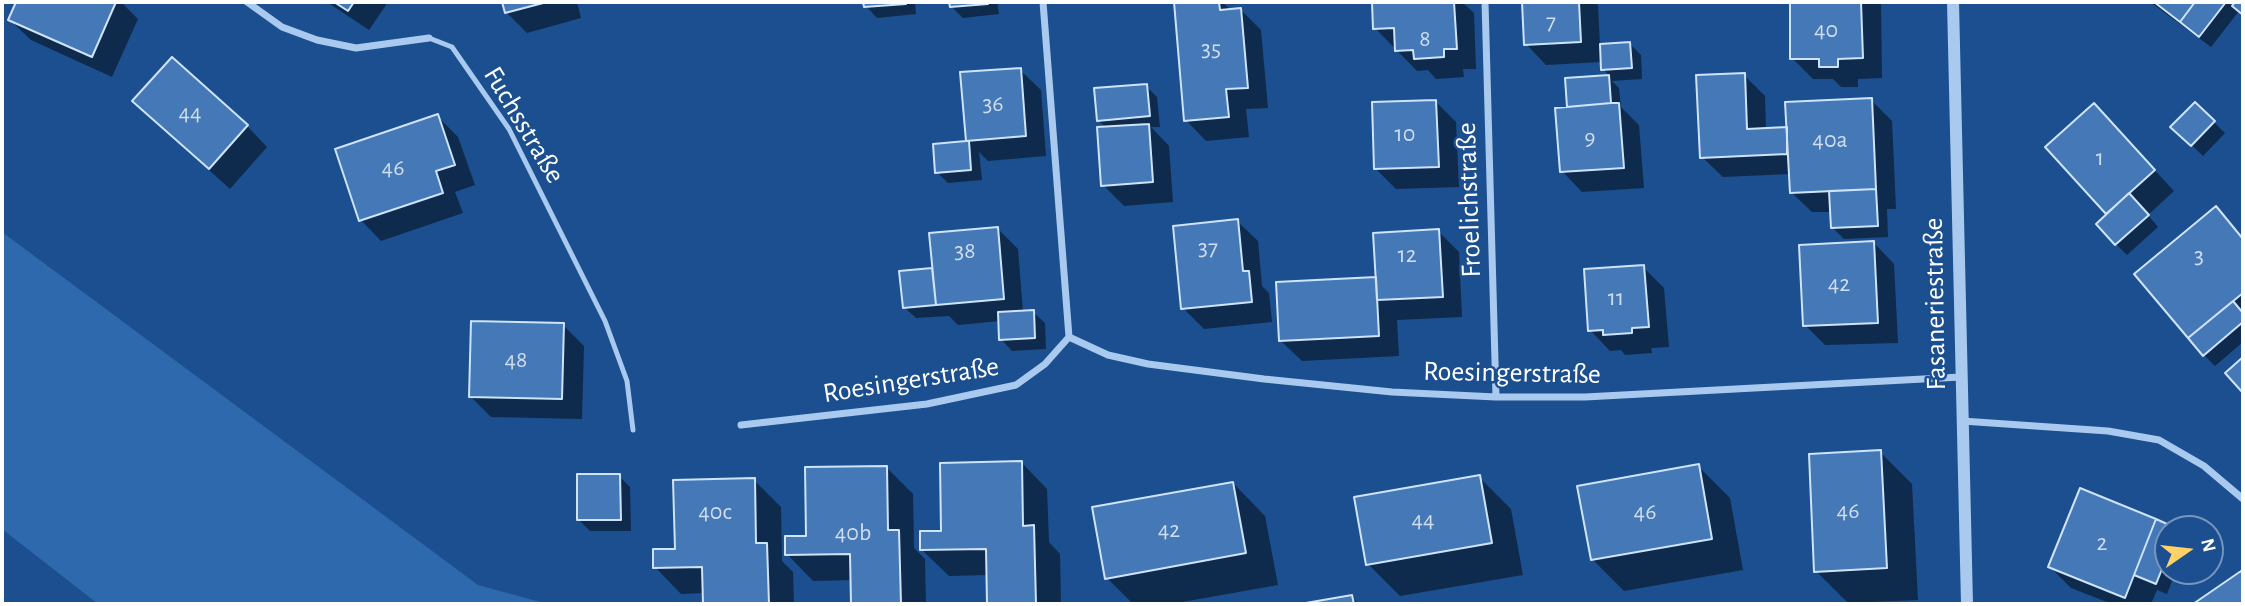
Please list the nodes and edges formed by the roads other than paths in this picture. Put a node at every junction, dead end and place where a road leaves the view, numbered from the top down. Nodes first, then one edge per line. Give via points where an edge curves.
1 (247, 2) edge
2 (1043, 2) edge
3 (1485, 2) edge
4 (1953, 2) edge
5 (429, 38) joint
6 (1069, 337) junction
7 (1961, 377) junction
8 (1496, 397) junction
9 (1962, 421) junction
10 (741, 425) dead end
11 (633, 430) dead end
12 (2243, 499) edge
13 (1967, 604) edge

1 - 5 street, Fuchsstraße via 282,27 330,43 356,48
2 - 6 street
3 - 8 street, Froelichstraße
4 - 7 street, Fasaneriestraße
5 - 11 lane, Fuchsstraße via 452,47 509,129 605,321 627,380
6 - 8 street, Roesingerstraße via 1108,355 1148,364 1367,389
6 - 10 street, Roesingerstraße via 1045,364 1016,385 927,404
7 - 8 street, Roesingerstraße via 1585,397
7 - 9 street, Fasaneriestraße
9 - 12 street via 2108,430 2159,440 2204,466
9 - 13 street, Fasaneriestraße

